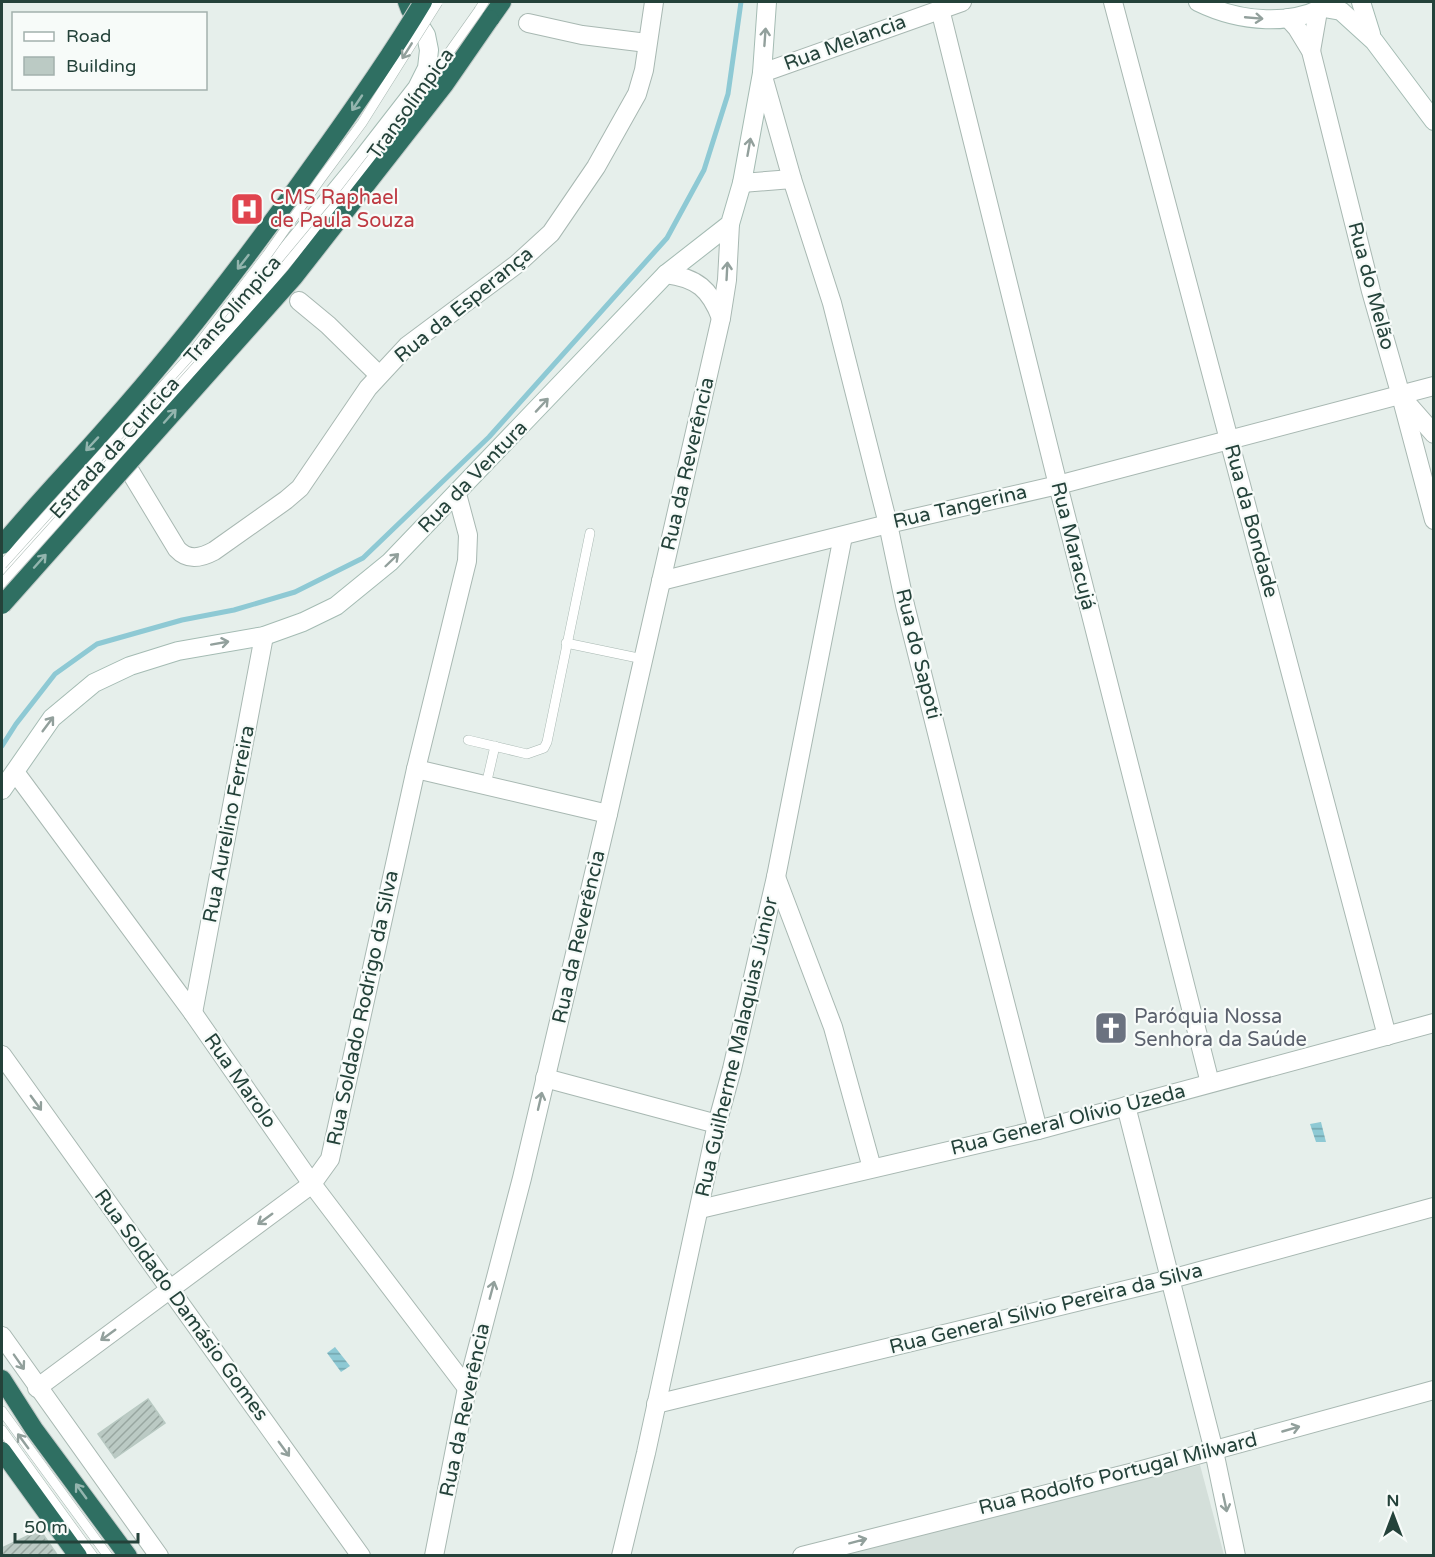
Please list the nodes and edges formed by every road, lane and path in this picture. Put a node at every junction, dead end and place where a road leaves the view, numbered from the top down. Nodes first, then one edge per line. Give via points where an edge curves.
1 (438, 2) edge
2 (502, 2) edge
3 (654, 2) edge
4 (767, 2) edge
5 (962, 2) edge
6 (1198, 2) edge
7 (1360, 2) edge
8 (1114, 3) edge
9 (411, 4) edge
10 (1326, 7) edge
11 (940, 9) junction
12 (485, 10) edge
13 (1288, 18) junction
14 (528, 23) dead end
15 (1374, 41) junction
16 (647, 43) junction
17 (1311, 51) junction
18 (762, 73) junction
19 (1434, 121) edge
20 (792, 179) junction
21 (742, 183) junction
22 (730, 224) junction
23 (666, 274) junction
24 (299, 301) dead end
25 (721, 318) junction
26 (379, 375) junction
27 (1434, 386) edge
28 (1401, 396) junction
29 (1434, 434) edge
30 (1230, 441) junction
31 (116, 448) junction
32 (1058, 485) junction
33 (457, 494) junction
34 (1434, 520) edge
35 (888, 524) junction
36 (590, 533) dead end
37 (843, 536) junction
38 (2, 544) edge
39 (2, 565) edge
40 (2, 574) edge
41 (661, 582) junction
42 (2, 583) edge
43 (2, 605) edge
44 (264, 636) junction
45 (566, 643) junction
46 (643, 659) junction
47 (468, 740) dead end
48 (495, 746) junction
49 (416, 769) junction
50 (15, 772) junction
51 (486, 785) junction
52 (2, 790) edge
53 (608, 814) junction
54 (776, 877) junction
55 (193, 1013) junction
56 (1434, 1023) edge
57 (1387, 1036) junction
58 (2, 1055) edge
59 (545, 1078) junction
60 (1210, 1083) junction
61 (1126, 1106) junction
62 (717, 1125) junction
63 (1038, 1130) junction
64 (872, 1168) junction
65 (312, 1185) junction
66 (1434, 1207) edge
67 (700, 1209) junction
68 (1171, 1279) junction
69 (170, 1289) junction
70 (2, 1336) edge
71 (2, 1379) edge
72 (37, 1388) junction
73 (467, 1388) junction
74 (1434, 1390) edge
75 (656, 1404) junction
76 (2, 1411) edge
77 (2, 1430) edge
78 (2, 1451) edge
79 (1214, 1451) junction
80 (809, 1555) edge
81 (78, 1556) edge
82 (93, 1556) edge
83 (108, 1556) edge
84 (128, 1556) edge
85 (159, 1556) edge
86 (361, 1556) edge
87 (434, 1556) edge
88 (621, 1556) edge
89 (1236, 1556) edge

1 -> 39 lane, Transolímpica, bridge via 362,123 195,349
2 - 12 highway, TransOlímpica
3 - 16 street, Rua da Esperança
18 -> 4 street
5 - 11 street, Rua Melancia
6 -> 13 street via 1242,17
7 - 15 street
8 - 30 street, Rua da Bondade
9 - 31 street, Estrada da Curicica via 429,50 427,68 417,88 268,275
9 -> 38 highway, TransOlímpica, bridge via 404,33 263,236 108,426
10 - 13 street
10 - 15 street via 1341,11
10 - 17 street, Rua do Melão
11 - 18 street, Rua Melancia
11 - 32 street, Rua Maracujá
12 - 42 lane, Transolímpica, bridge via 331,211 265,290
43 -> 12 highway, TransOlímpica, bridge via 294,277 445,84
13 - 17 street, Rua do Melão
14 - 16 street via 604,39
15 - 19 street
16 - 26 street, Rua da Esperança via 641,81 626,115 551,233 517,264 407,346
17 - 28 street, Rua do Melão
18 - 20 street, Rua do Sapoti
21 -> 18 street
20 - 21 street
20 - 35 street, Rua do Sapoti via 832,303
21 - 22 street
22 - 23 street, Rua da Ventura
25 -> 22 street, Rua da Reverência
23 - 25 street via 695,282 711,298
33 -> 23 street, Rua da Ventura
24 - 26 street
25 - 41 street, Rua da Reverência
26 - 31 street, Rua da Esperança via 300,488 204,556 183,556 177,549
27 - 28 street, Rua Tangerina
28 - 29 street
28 - 30 street, Rua Tangerina
28 - 34 street, Rua do Melão
30 - 32 street, Rua Tangerina
30 - 57 street, Rua da Bondade
31 - 40 street, Estrada da Curicica
32 - 35 street, Rua Tangerina
32 - 60 street, Rua Maracujá
44 -> 33 street, Rua da Ventura via 336,606 390,562
33 - 49 street, Rua Soldado Rodrigo da Silva via 468,535 467,561
35 - 37 street, Rua Tangerina
35 - 63 street, Rua do Sapoti
36 - 45 lane
37 - 41 street, Rua Tangerina
37 - 54 street, Rua Guilherme Malaquias Júnior
41 - 46 street, Rua da Reverência
50 -> 44 street, Rua da Ventura via 52,718 94,683 177,651
44 - 55 street, Rua Aurelino Ferreira
45 - 46 lane
45 - 48 lane via 544,748 527,754
46 - 53 street, Rua da Reverência
47 - 48 lane
48 - 51 lane
49 - 51 street
49 - 65 street, Rua Soldado Rodrigo da Silva via 330,1159
50 - 52 street, Rua da Ventura
50 - 55 street, Rua Marolo
51 - 53 street
53 - 59 street, Rua da Reverência
54 - 62 street, Rua Guilherme Malaquias Júnior
54 - 64 street via 833,1027
55 - 65 street, Rua Marolo
56 - 57 street, Rua General Olívio Uzeda
57 - 60 street, Rua General Olívio Uzeda
58 -> 69 street, Rua Soldado Damásio Gomes
59 - 62 street
73 -> 59 street, Rua da Reverência
60 - 61 street, Rua General Olívio Uzeda
61 - 63 street, Rua General Olívio Uzeda
61 - 68 street
62 - 67 street, Rua Guilherme Malaquias Júnior
63 - 64 street, Rua General Olívio Uzeda
64 - 67 street, Rua General Olívio Uzeda
65 -> 69 street, Rua Soldado Rodrigo da Silva
65 - 73 street, Rua Marolo
66 - 68 street, Rua General Sílvio Pereira da Silva
67 - 75 street, Rua Guilherme Malaquias Júnior
68 - 75 street, Rua General Sílvio Pereira da Silva
68 - 79 street
69 -> 72 street, Rua Soldado Rodrigo da Silva
69 -> 86 street, Rua Soldado Damásio Gomes
70 -> 72 street
84 -> 71 highway
72 - 85 street
73 - 87 street, Rua da Reverência
79 -> 74 street, Rua Rodolfo Portugal Milward
75 - 88 street, Rua Guilherme Malaquias Júnior
83 -> 76 lane
77 - 82 lane
78 - 81 highway
80 -> 79 street, Rua Rodolfo Portugal Milward
79 -> 89 street

